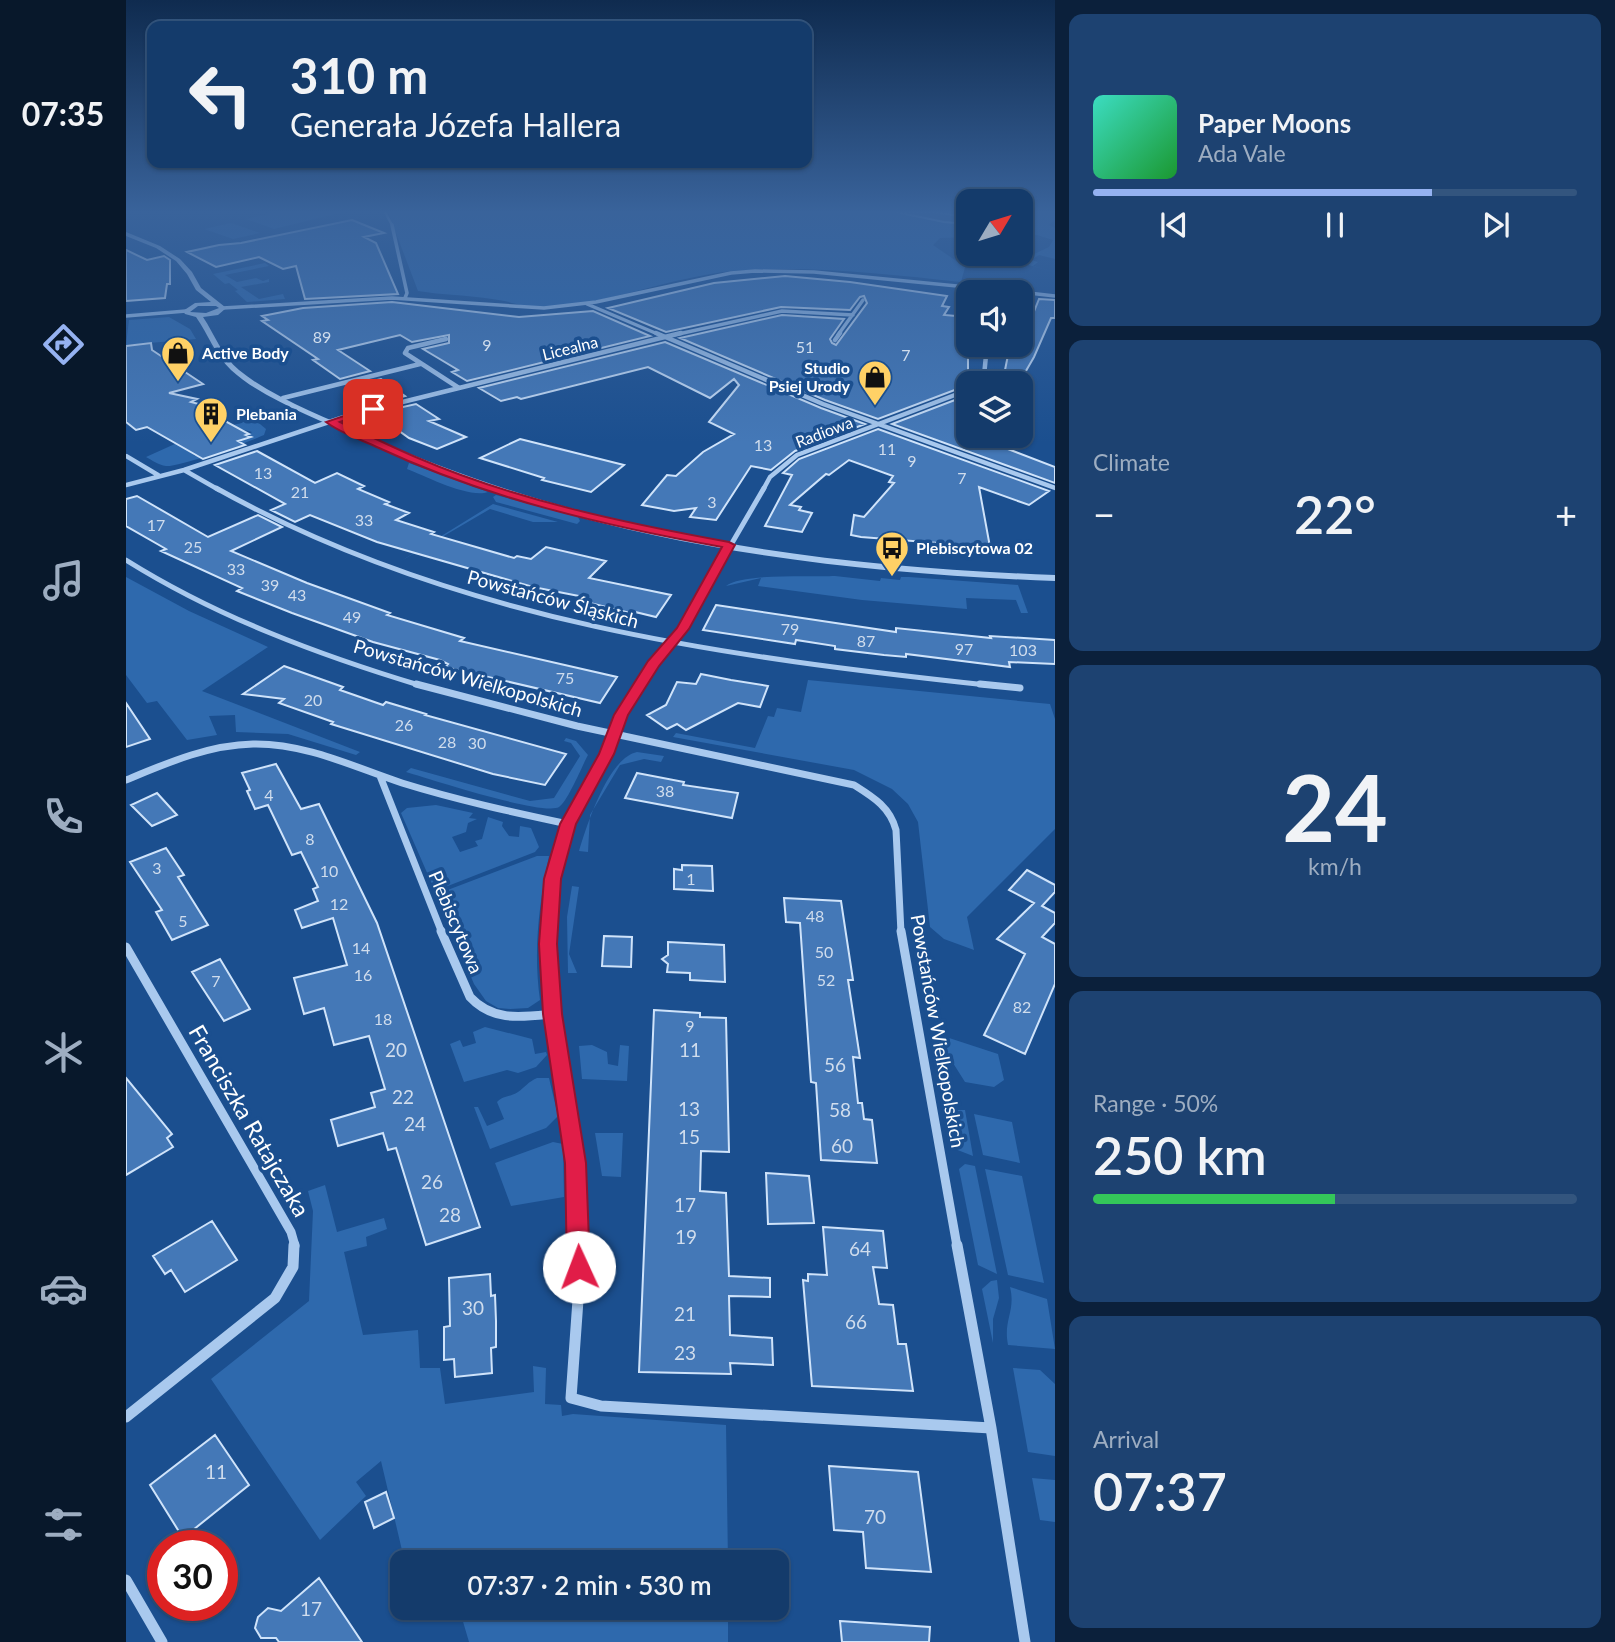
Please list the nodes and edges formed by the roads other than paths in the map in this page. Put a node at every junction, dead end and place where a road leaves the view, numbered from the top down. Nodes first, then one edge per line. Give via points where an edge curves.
1 (198, 289) joint
2 (406, 289) edge
3 (658, 289) edge
4 (1033, 293) edge
5 (1055, 296) edge
6 (405, 298) junction
7 (863, 300) dead end
8 (586, 304) junction
9 (188, 308) junction
10 (219, 308) junction
11 (198, 315) junction
12 (126, 316) edge
13 (853, 316) junction
14 (209, 330) junction
15 (664, 337) junction
16 (446, 339) dead end
17 (835, 340) dead end
18 (420, 364) junction
19 (459, 388) junction
20 (956, 395) edge
21 (283, 398) junction
22 (331, 422) junction
23 (877, 425) junction
24 (126, 456) edge
25 (184, 470) junction
26 (158, 475) junction
27 (126, 485) edge
28 (1055, 488) edge
29 (729, 545) junction
30 (126, 560) edge
31 (1055, 578) edge
32 (669, 644) junction
33 (1020, 688) dead end
34 (614, 735) junction
35 (380, 776) junction
36 (126, 780) edge
37 (568, 824) junction
38 (126, 947) edge
39 (552, 1014) junction
40 (126, 1417) edge
41 (992, 1428) junction
42 (126, 1580) edge
43 (162, 1642) edge
44 (1025, 1642) edge

1 - 9 street via 197,299
1 - 10 street
2 - 6 street
3 - 8 street
4 - 5 street
6 - 8 street via 527,308
6 - 10 street
7 - 13 street
8 - 15 street
9 - 10 street
9 - 11 street
9 - 12 street
10 - 11 street
10 - 14 street
11 - 14 street
13 - 15 street, Licealna via 782,311
13 - 17 street
14 - 21 street via 231,367
15 - 19 street, Licealna
15 - 23 street
16 - 18 street via 408,348 405,353
18 - 19 street
18 - 21 street
19 - 22 street, Licealna
20 - 23 street, Radiowa
21 - 22 street
22 - 25 street, Licealna
22 - 29 street via 416,461 518,497
23 - 28 street
23 - 29 street, Radiowa via 781,465
24 - 26 street
25 - 26 street, Licealna
25 - 32 street, Powstańców Śląskich via 280,523 387,568 540,614
26 - 27 street, Licealna
29 - 31 street via 909,570
29 - 32 street
30 - 34 street, Powstańców Wielkopolskich via 276,636 363,668 457,697
32 - 33 street, Powstańców Śląskich via 824,668
32 - 34 street via 621,715
34 - 37 street
34 - 41 street, Powstańców Wielkopolskich via 838,780 867,792 893,818 901,941
35 - 36 street via 310,751 277,745 230,745 171,761
35 - 37 street
35 - 39 street, Plebiscytowa via 464,989 486,1011 506,1017
37 - 39 street via 553,879 548,944
38 - 40 street, Franciszka Ratajczaka via 291,1232 296,1248 289,1278 275,1298
39 - 41 street via 576,1163 579,1286 571,1398 601,1406
41 - 44 street, Powstańców Wielkopolskich
42 - 43 street

